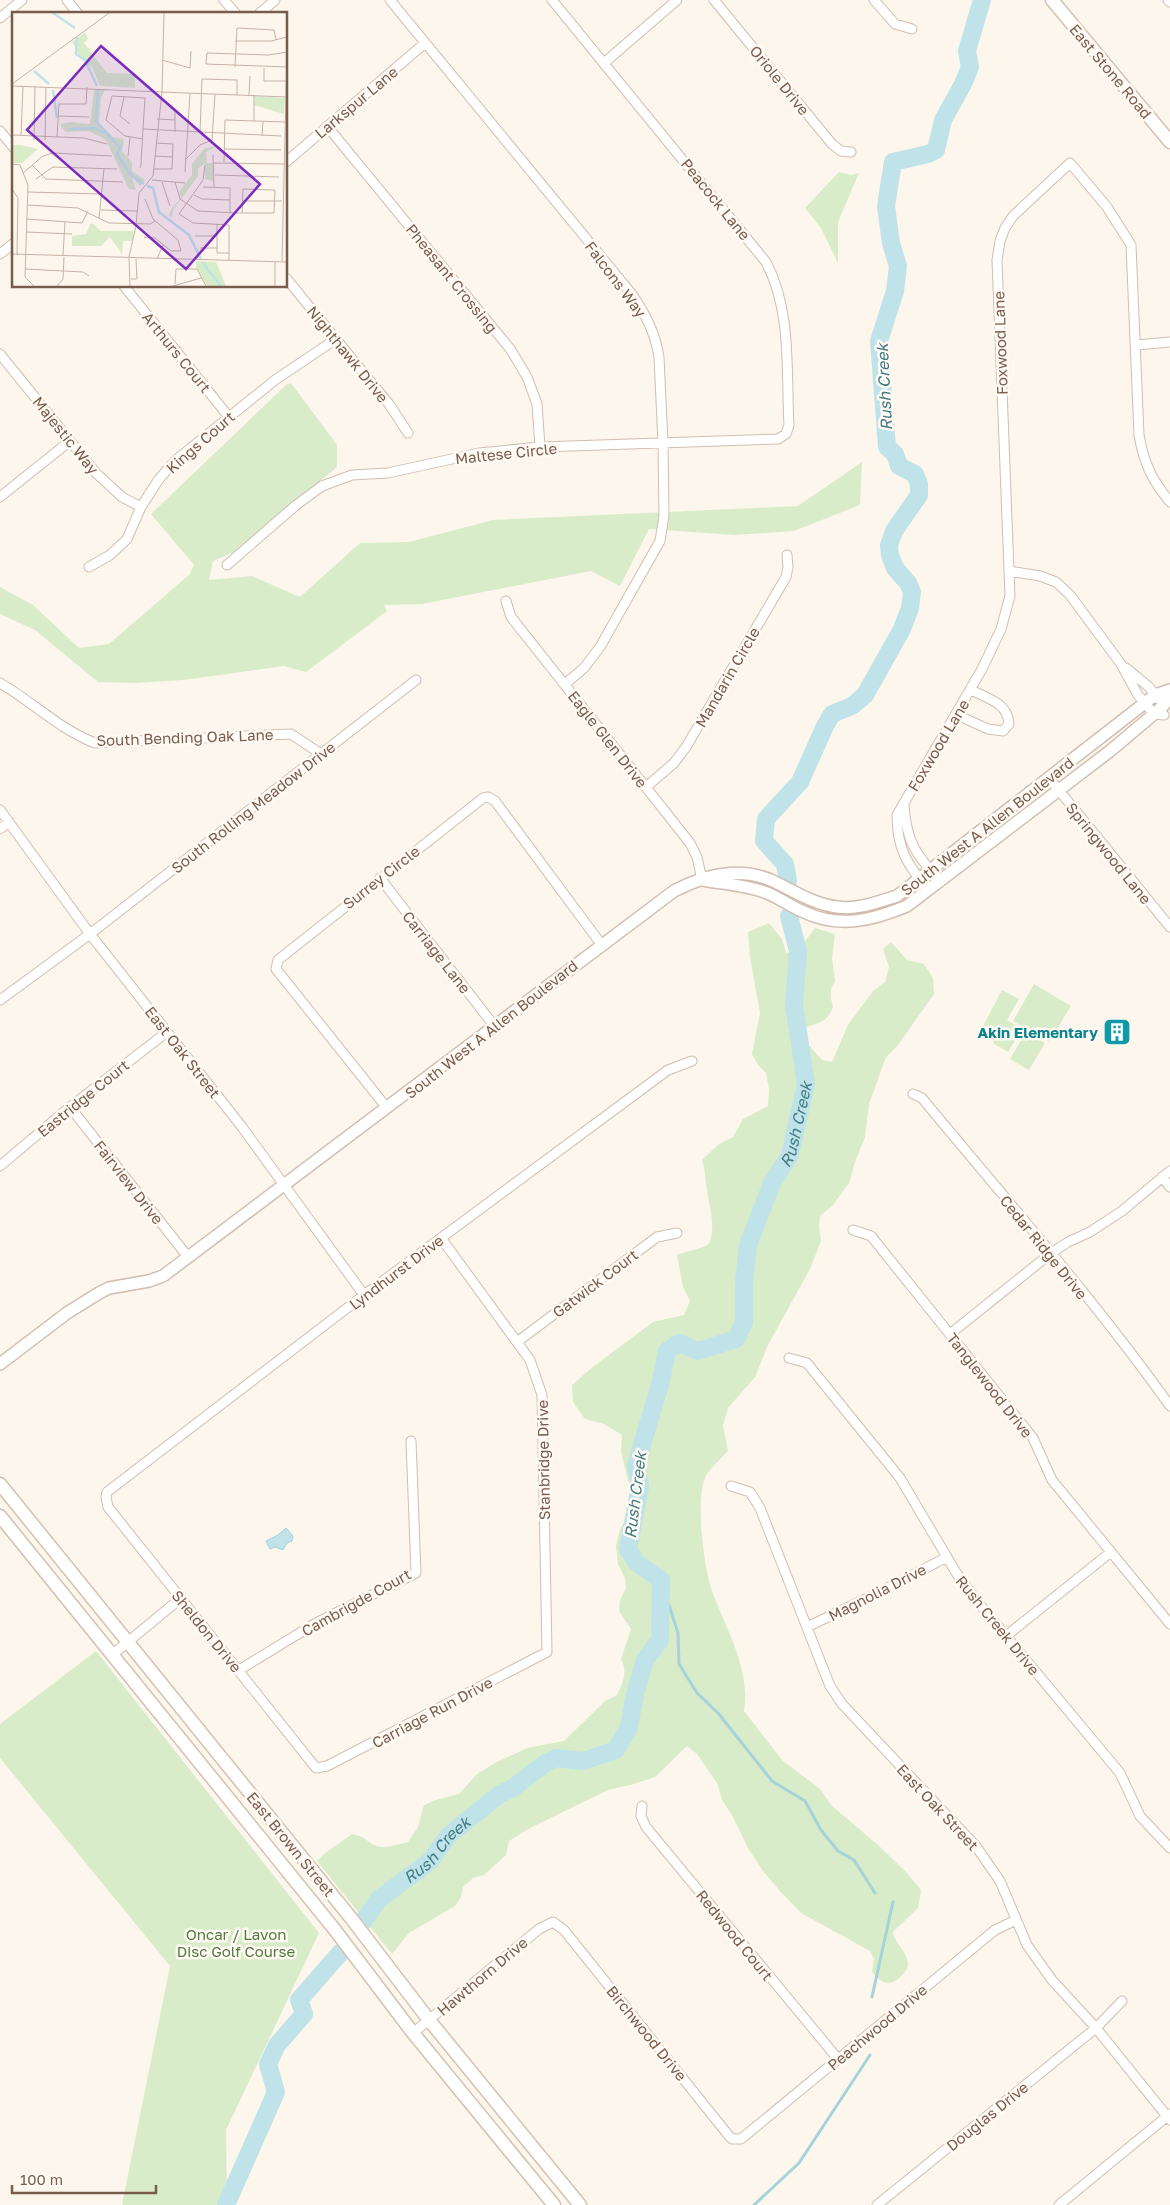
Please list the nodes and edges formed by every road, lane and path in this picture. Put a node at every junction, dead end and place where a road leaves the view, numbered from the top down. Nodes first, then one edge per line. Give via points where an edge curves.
1 (22, 0) edge
2 (67, 0) edge
3 (224, 0) edge
4 (275, 0) edge
5 (390, 0) edge
6 (552, 0) edge
7 (677, 0) edge
8 (714, 0) edge
9 (874, 0) edge
10 (1052, 0) edge
11 (76, 12) edge
12 (234, 12) edge
13 (261, 12) edge
14 (0, 18) edge
15 (912, 29) dead end
16 (425, 43) junction
17 (604, 63) junction
18 (327, 126) junction
19 (0, 131) edge
20 (1170, 142) edge
21 (12, 146) edge
22 (850, 152) dead end
23 (288, 160) edge
24 (12, 245) edge
25 (0, 254) edge
26 (288, 280) edge
27 (126, 288) edge
28 (336, 339) junction
29 (1170, 342) edge
30 (1137, 345) junction
31 (0, 354) edge
32 (229, 417) junction
33 (408, 433) dead end
34 (786, 434) joint
35 (70, 440) junction
36 (663, 443) junction
37 (540, 447) junction
38 (0, 497) edge
39 (1170, 502) edge
40 (141, 508) junction
41 (787, 555) dead end
42 (227, 565) dead end
43 (89, 567) dead end
44 (1008, 571) junction
45 (506, 601) dead end
46 (1122, 664) junction
47 (416, 680) dead end
48 (0, 683) edge
49 (564, 684) junction
50 (970, 690) junction
51 (1170, 690) edge
52 (1170, 694) edge
53 (1155, 695) junction
54 (1145, 703) junction
55 (957, 714) junction
56 (1163, 714) edge
57 (321, 754) junction
58 (1049, 778) junction
59 (646, 787) junction
60 (1059, 790) junction
61 (904, 804) junction
62 (0, 810) edge
63 (9, 822) junction
64 (0, 829) edge
65 (931, 871) junction
66 (380, 878) junction
67 (920, 879) junction
68 (702, 880) junction
69 (940, 882) junction
70 (929, 890) junction
71 (1170, 927) edge
72 (90, 934) junction
73 (601, 944) junction
74 (0, 1000) edge
75 (495, 1027) junction
76 (167, 1032) junction
77 (692, 1061) dead end
78 (913, 1094) dead end
79 (70, 1107) junction
80 (388, 1108) junction
81 (0, 1166) edge
82 (1170, 1171) edge
83 (1162, 1177) junction
84 (285, 1186) junction
85 (1170, 1186) edge
86 (852, 1230) dead end
87 (677, 1233) dead end
88 (441, 1238) junction
89 (1050, 1254) junction
90 (188, 1257) junction
91 (364, 1295) junction
92 (950, 1334) junction
93 (517, 1342) junction
94 (789, 1358) dead end
95 (0, 1364) edge
96 (1170, 1406) edge
97 (411, 1441) dead end
98 (0, 1484) edge
99 (731, 1486) dead end
100 (107, 1492) joint
101 (0, 1516) edge
102 (1111, 1552) junction
103 (946, 1556) junction
104 (180, 1598) junction
105 (1170, 1624) edge
106 (807, 1627) junction
107 (1006, 1636) junction
108 (128, 1642) junction
109 (547, 1652) joint
110 (112, 1655) junction
111 (238, 1670) junction
112 (316, 1768) joint
113 (642, 1806) dead end
114 (1170, 1848) edge
115 (1016, 1920) junction
116 (553, 1922) joint
117 (1122, 2001) dead end
118 (429, 2020) junction
119 (1096, 2028) junction
120 (413, 2033) junction
121 (838, 2059) junction
122 (1169, 2117) edge
123 (519, 2131) junction
124 (741, 2140) joint
125 (504, 2144) junction
126 (554, 2205) edge
127 (580, 2205) edge
128 (877, 2205) edge
129 (1059, 2205) edge

1 - 14 street
2 - 11 street
3 - 12 street
4 - 13 street
5 - 16 street, Falcons Way
6 - 17 street, Peacock Lane
7 - 17 street
8 - 22 street, Oriole Drive via 832,144 841,151
9 - 15 street via 895,24
10 - 20 main road, East Stone Road
16 - 18 street, Larkspur Lane
16 - 36 street, Falcons Way via 640,305 653,330 660,357
17 - 34 street, Peacock Lane via 760,252 772,273 784,316 789,425
18 - 23 street, Larkspur Lane
18 - 37 street, Pheasant Crossing via 511,350 527,377 537,404
19 - 21 street
24 - 25 street
26 - 28 street, Nighthawk Drive
27 - 32 street, Arthurs Court
28 - 32 street, Kings Court via 275,380
28 - 33 street, Nighthawk Drive via 389,404
29 - 30 street
30 - 39 street, Foxwood Lane via 1139,428 1143,455 1150,474
30 - 44 street, Foxwood Lane via 1131,245 1107,207 1070,163 1013,216 1000,241 997,260
31 - 35 street, Majestic Way
32 - 40 street, Kings Court via 176,460 159,479
34 - 36 street, Maltese Circle via 778,440
35 - 38 street
35 - 40 street, Majestic Way via 108,486
36 - 37 street, Maltese Circle
36 - 49 street, Falcons Way via 664,516 660,541 600,647 584,668
37 - 42 street, Maltese Circle via 479,453 388,473 352,475 322,486
40 - 43 street, Kings Court via 127,539 110,555
41 - 59 street, Mandarin Circle via 786,577 686,747 674,763
44 - 46 street via 1056,582 1070,595
44 - 50 street, Foxwood Lane via 1011,583 1009,605 991,651
45 - 49 street, Eagle Glen Drive via 511,617
46 - 53 street
46 - 54 street
47 - 57 street, South Rolling Meadow Drive
48 - 57 street, South Bending Oak Lane via 56,724 95,743 291,734
49 - 59 street, Eagle Glen Drive
50 - 55 street, Foxwood Lane
50 - 55 street via 1004,708 1009,724 1003,731 988,730
51 - 53 street, South West A Allen Boulevard
52 - 56 street
53 - 54 street, South West A Allen Boulevard
53 - 56 street
54 - 56 street
54 - 58 street, South West A Allen Boulevard
55 - 61 street, Foxwood Lane
56 - 60 street, South West A Allen Boulevard
57 - 72 street, South Rolling Meadow Drive
58 - 60 street, Springwood Lane
58 - 65 street, South West A Allen Boulevard
59 - 68 street, Eagle Glen Drive via 690,843
60 - 69 street, South West A Allen Boulevard
60 - 71 street, Springwood Lane
61 - 65 street, Foxwood Lane via 905,827 910,843
61 - 67 street via 897,815 900,847
62 - 63 street, East Oak Street
63 - 64 street
63 - 72 street, East Oak Street
65 - 67 street, South West A Allen Boulevard
65 - 69 street, Foxwood Lane
66 - 73 street, Surrey Circle via 488,797 495,801
66 - 75 street, Carriage Lane
66 - 80 street, Surrey Circle via 285,953 276,968
67 - 68 street, South West A Allen Boulevard via 897,896 850,907 814,901 772,881 748,874 727,872
67 - 70 street
68 - 70 street, South West A Allen Boulevard via 761,891 806,913 841,922 882,916 907,906
68 - 73 street, South West A Allen Boulevard via 664,897
69 - 70 street, South West A Allen Boulevard
72 - 74 street, South Rolling Meadow Drive
72 - 76 street, East Oak Street
73 - 75 street, South West A Allen Boulevard
75 - 80 street, South West A Allen Boulevard
76 - 79 street, Eastridge Court
76 - 84 street, East Oak Street
77 - 88 street, Lyndhurst Drive via 668,1070
78 - 89 street, Cedar Ridge Drive via 922,1098
79 - 81 street, Eastridge Court
79 - 90 street, Fairview Drive
80 - 84 street, South West A Allen Boulevard
82 - 83 street
83 - 85 street
83 - 89 street via 1122,1210
84 - 90 street, South West A Allen Boulevard
84 - 91 street, East Oak Street
86 - 92 street, Tanglewood Drive via 870,1236
87 - 93 street, Gatwick Court via 657,1237
88 - 91 street, Lyndhurst Drive
88 - 93 street, Stanbridge Drive
89 - 92 street
89 - 96 street, Cedar Ridge Drive via 1137,1359
90 - 95 street, South West A Allen Boulevard via 163,1276 99,1292
91 - 100 street, Lyndhurst Drive
92 - 102 street, Tanglewood Drive via 1033,1438 1052,1480
93 - 109 street, Stanbridge Drive via 530,1360 542,1395
94 - 103 street, Rush Creek Drive via 807,1364 900,1478
97 - 111 street, Cambrigde Court via 416,1573 316,1623
98 - 108 main road, East Brown Street
99 - 106 street, East Oak Street via 750,1492 760,1508
100 - 104 street, Sheldon Drive via 108,1506
101 - 110 main road, East Brown Street
102 - 105 street, Tanglewood Drive
102 - 107 street
103 - 106 street, Magnolia Drive via 882,1592
103 - 107 street, Rush Creek Drive
104 - 108 street
104 - 111 street, Sheldon Drive
106 - 115 street, East Oak Street via 830,1686 842,1704 976,1845 1000,1881
107 - 114 street, Rush Creek Drive via 1120,1773 1140,1816
108 - 110 street
108 - 118 main road, East Brown Street via 351,1918
109 - 112 street, Carriage Run Drive via 327,1766
110 - 120 main road, East Brown Street via 335,1930
111 - 112 street, Sheldon Drive
113 - 121 street, Redwood Court via 641,1816 646,1827
115 - 119 street, East Oak Street via 1027,1946 1052,1980
115 - 121 street, Peachwood Drive via 995,1930
116 - 118 street, Hawthorn Drive via 539,1929
116 - 124 street, Birchwood Drive via 568,1935 729,2136
117 - 119 street, Douglas Drive
118 - 120 street, Hawthorn Drive
118 - 123 main road, East Brown Street
119 - 122 street, East Oak Street
119 - 128 street, Douglas Drive
120 - 125 main road, East Brown Street
121 - 124 street, Peachwood Drive
122 - 129 street
123 - 125 main road
123 - 127 main road, East Brown Street
125 - 126 main road, East Brown Street

